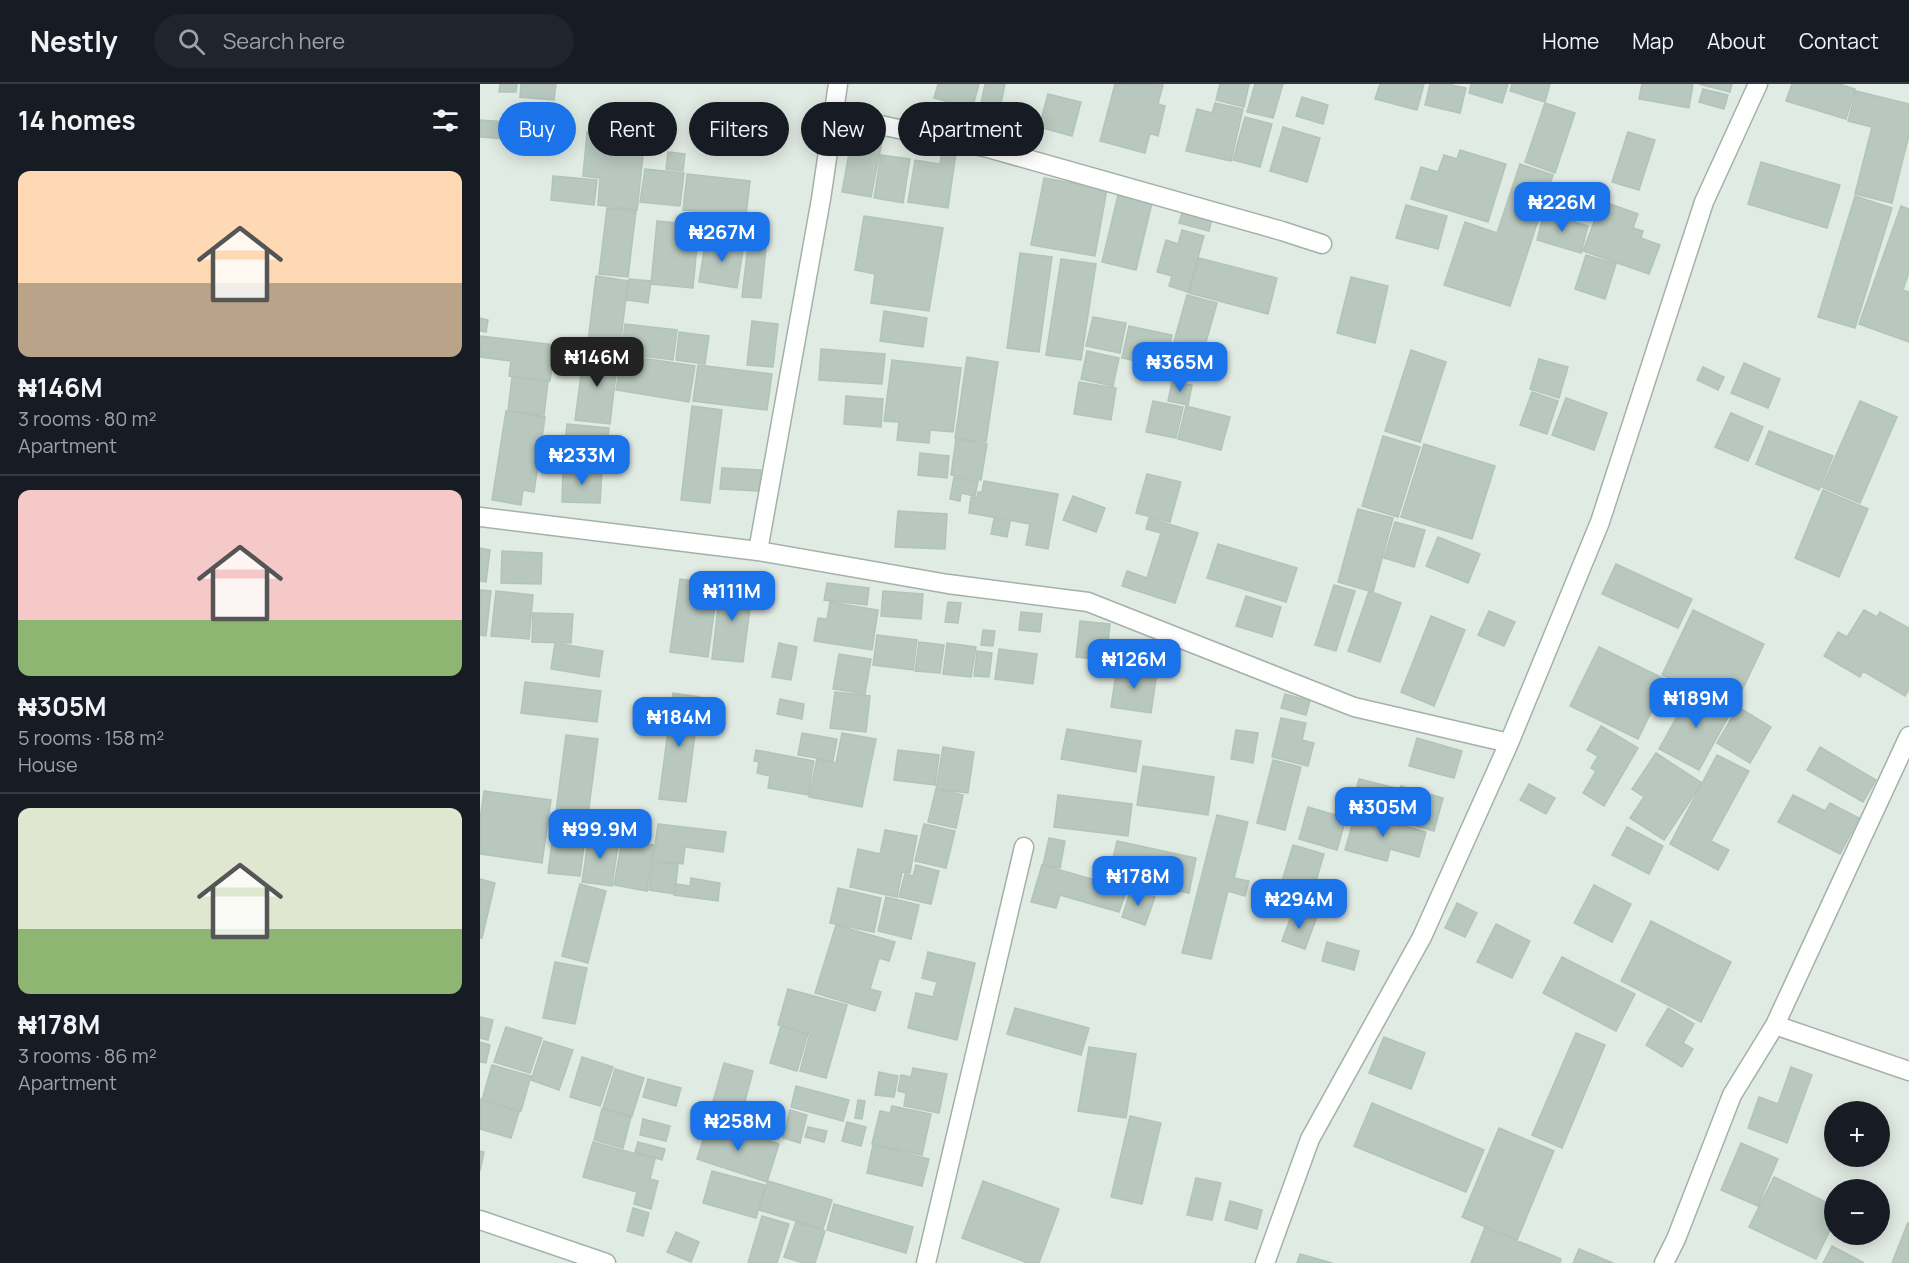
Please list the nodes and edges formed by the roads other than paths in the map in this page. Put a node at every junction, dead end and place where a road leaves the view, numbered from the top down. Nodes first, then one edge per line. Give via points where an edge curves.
1 (838, 84) edge
2 (1758, 84) edge
3 (835, 102) edge
4 (886, 126) edge
5 (827, 156) edge
6 (1322, 244) dead end
7 (480, 517) edge
8 (758, 551) junction
9 (1909, 736) edge
10 (1509, 743) junction
11 (1024, 847) dead end
12 (1775, 1025) junction
13 (1909, 1071) edge
14 (480, 1220) edge
15 (606, 1263) edge
16 (926, 1263) edge
17 (1265, 1263) edge
18 (1664, 1263) edge

1 - 3 street
2 - 10 street via 1704,202 1600,522
4 - 6 street via 988,148
5 - 8 street
7 - 8 street
8 - 10 street via 948,584 1088,602 1354,707
9 - 12 street
10 - 17 street via 1422,937 1310,1139
11 - 16 street
12 - 13 street
12 - 18 street via 1732,1095
14 - 15 street

